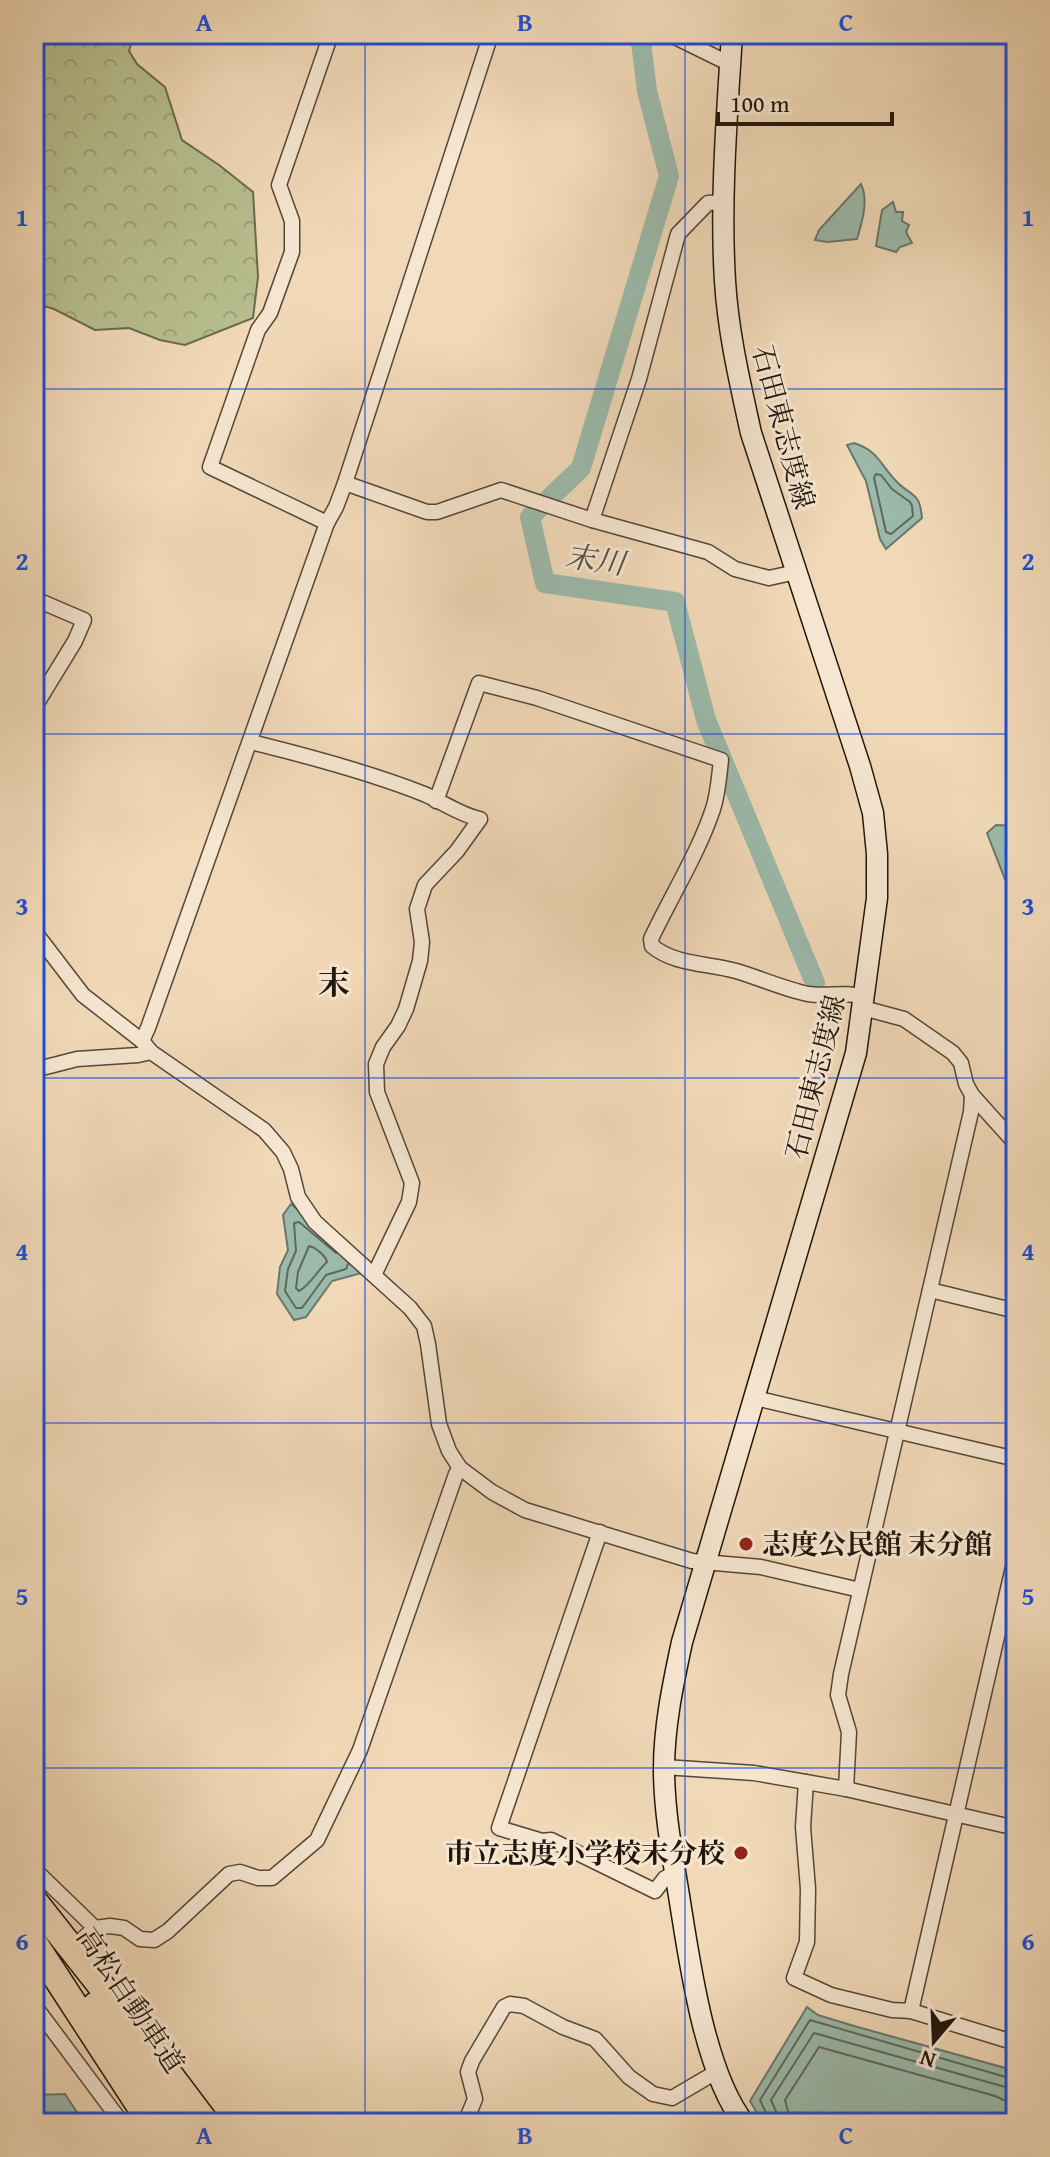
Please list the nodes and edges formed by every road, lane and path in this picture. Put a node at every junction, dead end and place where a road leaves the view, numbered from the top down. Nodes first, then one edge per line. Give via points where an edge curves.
1 (331, 34) edge
2 (491, 34) edge
3 (669, 34) edge
4 (732, 34) edge
5 (730, 64) junction
6 (724, 202) junction
7 (345, 483) junction
8 (592, 520) junction
9 (327, 523) junction
10 (796, 572) junction
11 (42, 602) dead end
12 (34, 708) edge
13 (251, 742) junction
14 (436, 801) junction
15 (34, 931) edge
16 (864, 1003) junction
17 (146, 1046) junction
18 (34, 1070) edge
19 (972, 1095) junction
20 (1016, 1144) edge
21 (374, 1275) junction
22 (930, 1290) junction
23 (1016, 1311) edge
24 (755, 1398) junction
25 (896, 1432) junction
26 (1016, 1459) edge
27 (460, 1468) junction
28 (600, 1532) junction
29 (1016, 1554) edge
30 (706, 1563) junction
31 (860, 1590) junction
32 (664, 1767) junction
33 (806, 1782) junction
34 (846, 1789) junction
35 (957, 1814) junction
36 (1016, 1828) edge
37 (34, 1869) edge
38 (675, 1873) junction
39 (34, 1901) edge
40 (34, 1912) edge
41 (95, 1928) junction
42 (34, 1943) edge
43 (78, 1943) dead end
44 (82, 1987) junction
45 (34, 2005) edge
46 (911, 2011) junction
47 (116, 2034) junction
48 (1016, 2043) edge
49 (718, 2071) junction
50 (122, 2123) edge
51 (151, 2123) edge
52 (175, 2123) edge
53 (206, 2123) edge
54 (465, 2123) edge
55 (744, 2123) edge

1 - 9 street via 279,185 292,221 292,252 210,467
2 - 7 street
3 - 5 street
4 - 5 main road, 石田東志度線
5 - 6 main road, 石田東志度線
6 - 8 street via 708,203 678,234 639,379
6 - 10 main road, 石田東志度線 via 725,282 739,378
7 - 8 street via 427,512 501,490
7 - 9 street
8 - 10 street via 708,552 735,569 769,578
9 - 13 street
10 - 16 main road, 石田東志度線 via 873,813 877,898
11 - 12 street via 84,620
13 - 14 street
13 - 17 street
14 - 16 street via 479,683 721,760 713,809 652,946 686,962 733,970 806,993 850,993
14 - 21 street via 480,819 425,885 417,909 420,961 406,1009 376,1064 377,1092 412,1183 409,1202
15 - 17 street via 83,995
16 - 19 street via 904,1019 953,1053
16 - 24 main road, 石田東志度線 via 856,1053
17 - 18 street via 138,1055 77,1059
17 - 21 street via 264,1130 283,1152 309,1214
19 - 20 street
19 - 22 street
21 - 27 street via 424,1326 439,1424
22 - 23 street
22 - 25 street
24 - 25 street
24 - 30 main road, 石田東志度線
25 - 26 street
25 - 31 street
27 - 28 street via 525,1510
27 - 41 street via 360,1750 317,1840 272,1878 229,1874 154,1940 140,1939 124,1928
28 - 30 street
28 - 38 street via 499,1828 551,1840 655,1891
29 - 35 street
30 - 31 street via 761,1567
30 - 32 main road, 石田東志度線 via 679,1655
31 - 34 street via 838,1695 849,1732
32 - 33 street
32 - 38 main road, 石田東志度線
33 - 34 street
33 - 46 street via 807,1942 794,1978 831,1995
34 - 35 street
35 - 36 street
35 - 46 street
37 - 41 street
38 - 49 main road, 石田東志度線 via 704,2030
39 - 44 highway
40 - 44 highway, 高松自動車道
41 - 43 street
42 - 44 highway, 高松自動車道
44 - 47 highway
44 - 47 highway, 高松自動車道
45 - 50 street
46 - 48 street
47 - 51 highway, 高松自動車道
47 - 52 highway, 高松自動車道
47 - 53 highway
49 - 54 street via 672,2098 653,2094 629,2077 595,2039 510,2004 472,2061 468,2072 475,2099
49 - 55 main road, 石田東志度線

